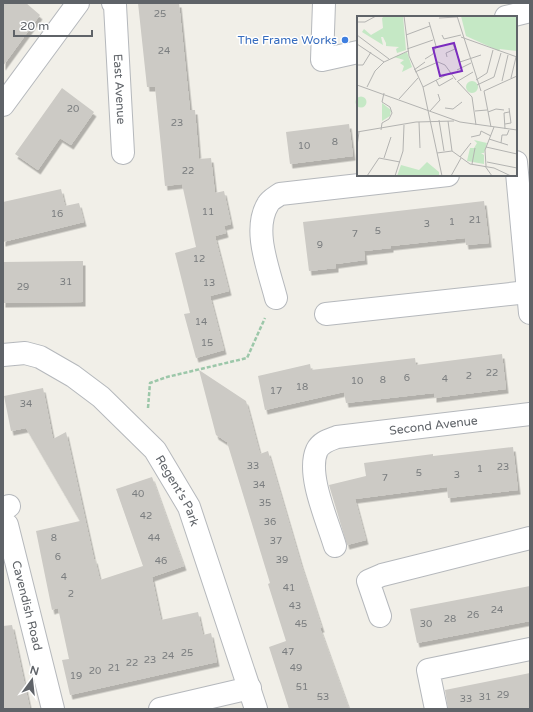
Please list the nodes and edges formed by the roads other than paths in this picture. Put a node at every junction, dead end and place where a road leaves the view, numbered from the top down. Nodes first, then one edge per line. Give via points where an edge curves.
1 (78, 3) edge
2 (113, 3) edge
3 (324, 3) edge
4 (530, 11) edge
5 (510, 16) edge
6 (357, 52) edge
7 (3, 105) edge
8 (123, 153) dead end
9 (517, 174) edge
10 (439, 176) edge
11 (527, 268) edge
12 (276, 298) road end
13 (529, 302) edge
14 (326, 314) dead end
15 (3, 356) edge
16 (530, 414) edge
17 (6, 514) edge
18 (530, 538) edge
19 (335, 546) dead end
20 (380, 616) dead end
21 (530, 649) edge
22 (250, 688) junction
23 (53, 709) edge
24 (160, 709) edge
25 (256, 709) edge
26 (436, 709) edge

1 - 7 street
2 - 8 street, East Avenue
3 - 6 street via 322,60
4 - 5 street
9 - 11 street
10 - 12 street via 280,194 268,202 260,235
11 - 13 street
13 - 14 street
15 - 22 street, Regent's Park via 24,352 40,357 73,376 101,397 155,450 189,508
16 - 19 street, Second Avenue via 337,437 324,442 317,450 315,480
17 - 23 street, Cavendish Road
18 - 20 street via 382,575 368,581
21 - 26 street via 428,670
22 - 24 street
22 - 25 street, Regent's Park

